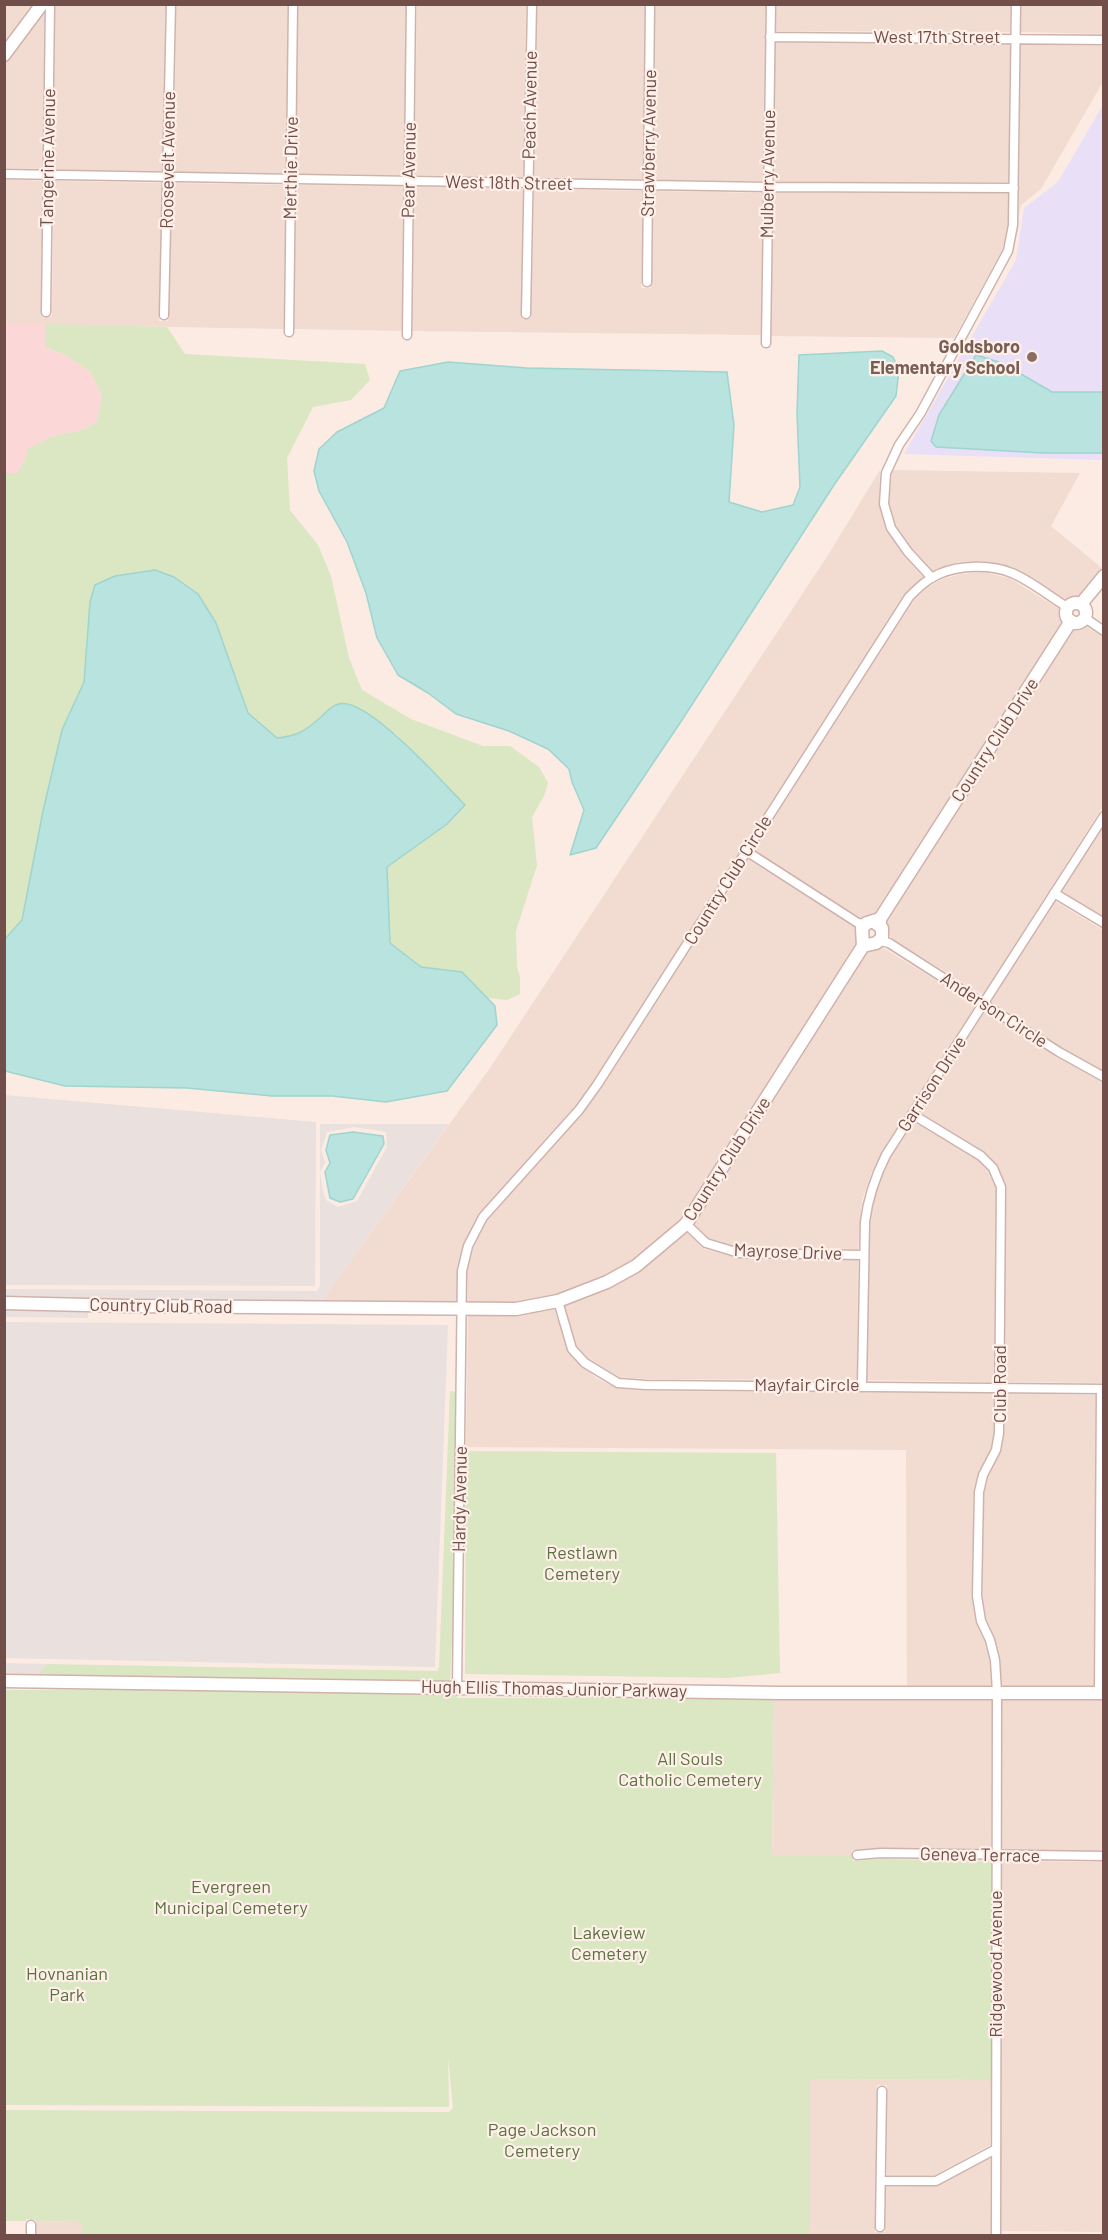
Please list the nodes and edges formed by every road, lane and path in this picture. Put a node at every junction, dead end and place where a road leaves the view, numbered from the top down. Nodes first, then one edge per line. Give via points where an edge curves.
1 (42, 4) edge
2 (50, 4) edge
3 (171, 4) edge
4 (293, 4) edge
5 (411, 4) edge
6 (532, 4) edge
7 (650, 4) edge
8 (771, 4) edge
9 (1016, 4) edge
10 (770, 37) junction
11 (1015, 38) junction
12 (1104, 40) edge
13 (4, 55) edge
14 (4, 174) edge
15 (48, 175) junction
16 (168, 177) junction
17 (291, 179) junction
18 (409, 181) junction
19 (529, 183) junction
20 (649, 185) junction
21 (768, 187) junction
22 (1014, 188) junction
23 (647, 282) dead end
24 (46, 312) dead end
25 (526, 314) dead end
26 (164, 315) dead end
27 (289, 332) dead end
28 (407, 335) dead end
29 (766, 343) dead end
30 (1104, 576) edge
31 (932, 578) junction
32 (1081, 604) junction
33 (1067, 607) junction
34 (1084, 618) junction
35 (1071, 621) junction
36 (1104, 631) edge
37 (1104, 816) edge
38 (746, 851) junction
39 (1054, 893) junction
40 (1104, 923) edge
41 (872, 932) junction
42 (984, 1003) junction
43 (1104, 1077) edge
44 (912, 1114) junction
45 (686, 1224) junction
46 (863, 1255) junction
47 (558, 1301) junction
48 (4, 1303) edge
49 (318, 1308) joint
50 (463, 1310) junction
51 (862, 1385) junction
52 (1000, 1388) junction
53 (1102, 1389) edge
54 (4, 1681) edge
55 (457, 1688) junction
56 (997, 1692) junction
57 (1101, 1692) edge
58 (857, 1855) dead end
59 (997, 1855) junction
60 (1104, 1856) edge
61 (882, 2091) dead end
62 (996, 2149) junction
63 (882, 2181) junction
64 (31, 2225) dead end
65 (880, 2227) dead end
66 (31, 2235) edge
67 (996, 2235) edge

1 - 13 street
2 - 15 street, Tangerine Avenue
3 - 16 street, Roosevelt Avenue
4 - 17 street, Merthie Drive
5 - 18 street, Pear Avenue
6 - 19 street, Peach Avenue
7 - 20 street, Strawberry Avenue
8 - 10 street, Mulberry Avenue
9 - 11 street
10 - 11 street, West 17th Street
10 - 21 street, Mulberry Avenue
11 - 12 street, West 17th Street
11 - 22 street
14 - 15 street, West 18th Street
15 - 16 street, West 18th Street
15 - 24 street, Tangerine Avenue
16 - 17 street, West 18th Street
16 - 26 street, Roosevelt Avenue
17 - 18 street, West 18th Street
17 - 27 street, Merthie Drive
18 - 19 street, West 18th Street
18 - 28 street, Pear Avenue
19 - 20 street, West 18th Street
19 - 25 street, Peach Avenue
20 - 21 street, West 18th Street
20 - 23 street, Strawberry Avenue
21 - 22 street, West 18th Street
21 - 29 street, Mulberry Avenue
22 - 31 street via 1008,251 885,473 884,504 891,528
30 - 32 street
31 - 33 street, Country Club Circle via 961,568 1011,572
31 - 38 street, Country Club Circle via 909,597
32 - 33 street
32 - 34 street via 1086,612
33 - 35 street via 1066,615
34 - 35 street
34 - 36 street
35 - 41 street, Country Club Drive
37 - 39 street, Garrison Drive
38 - 41 street, Anderson Circle
38 - 50 street, Country Club Circle via 597,1086 483,1217 468,1246 462,1271
39 - 40 street
39 - 42 street, Garrison Drive
41 - 42 street, Anderson Circle
41 - 45 street, Country Club Drive
42 - 43 street, Anderson Circle
42 - 44 street, Garrison Drive
44 - 46 street, Garrison Drive via 875,1177 867,1201
44 - 52 street, Club Road via 981,1156 993,1168 1001,1187
45 - 46 street, Mayrose Drive via 706,1243 739,1253
45 - 47 street, Country Club Drive via 636,1266 608,1282
46 - 51 street, Garrison Drive
47 - 50 street, Country Club Drive via 516,1309
47 - 51 street, Mayfair Circle via 572,1349 592,1368 618,1383
48 - 49 street, Country Club Road
49 - 50 street, Country Club Drive
50 - 55 street, Hardy Avenue
51 - 52 street, Mayfair Circle
52 - 53 street, Mayfair Circle
52 - 56 street, Club Road via 996,1450 979,1492 977,1596 995,1660
53 - 57 street
54 - 55 street, Hugh Ellis Thomas Junior Parkway
55 - 56 street, Hugh Ellis Thomas Junior Parkway
56 - 57 street, Hugh Ellis Thomas Junior Parkway
56 - 59 street, Ridgewood Avenue
58 - 59 street, Geneva Terrace
59 - 60 street, Geneva Terrace
59 - 62 street, Ridgewood Avenue
61 - 63 street
62 - 63 street via 936,2181
62 - 67 street, Ridgewood Avenue
63 - 65 street
64 - 66 street

